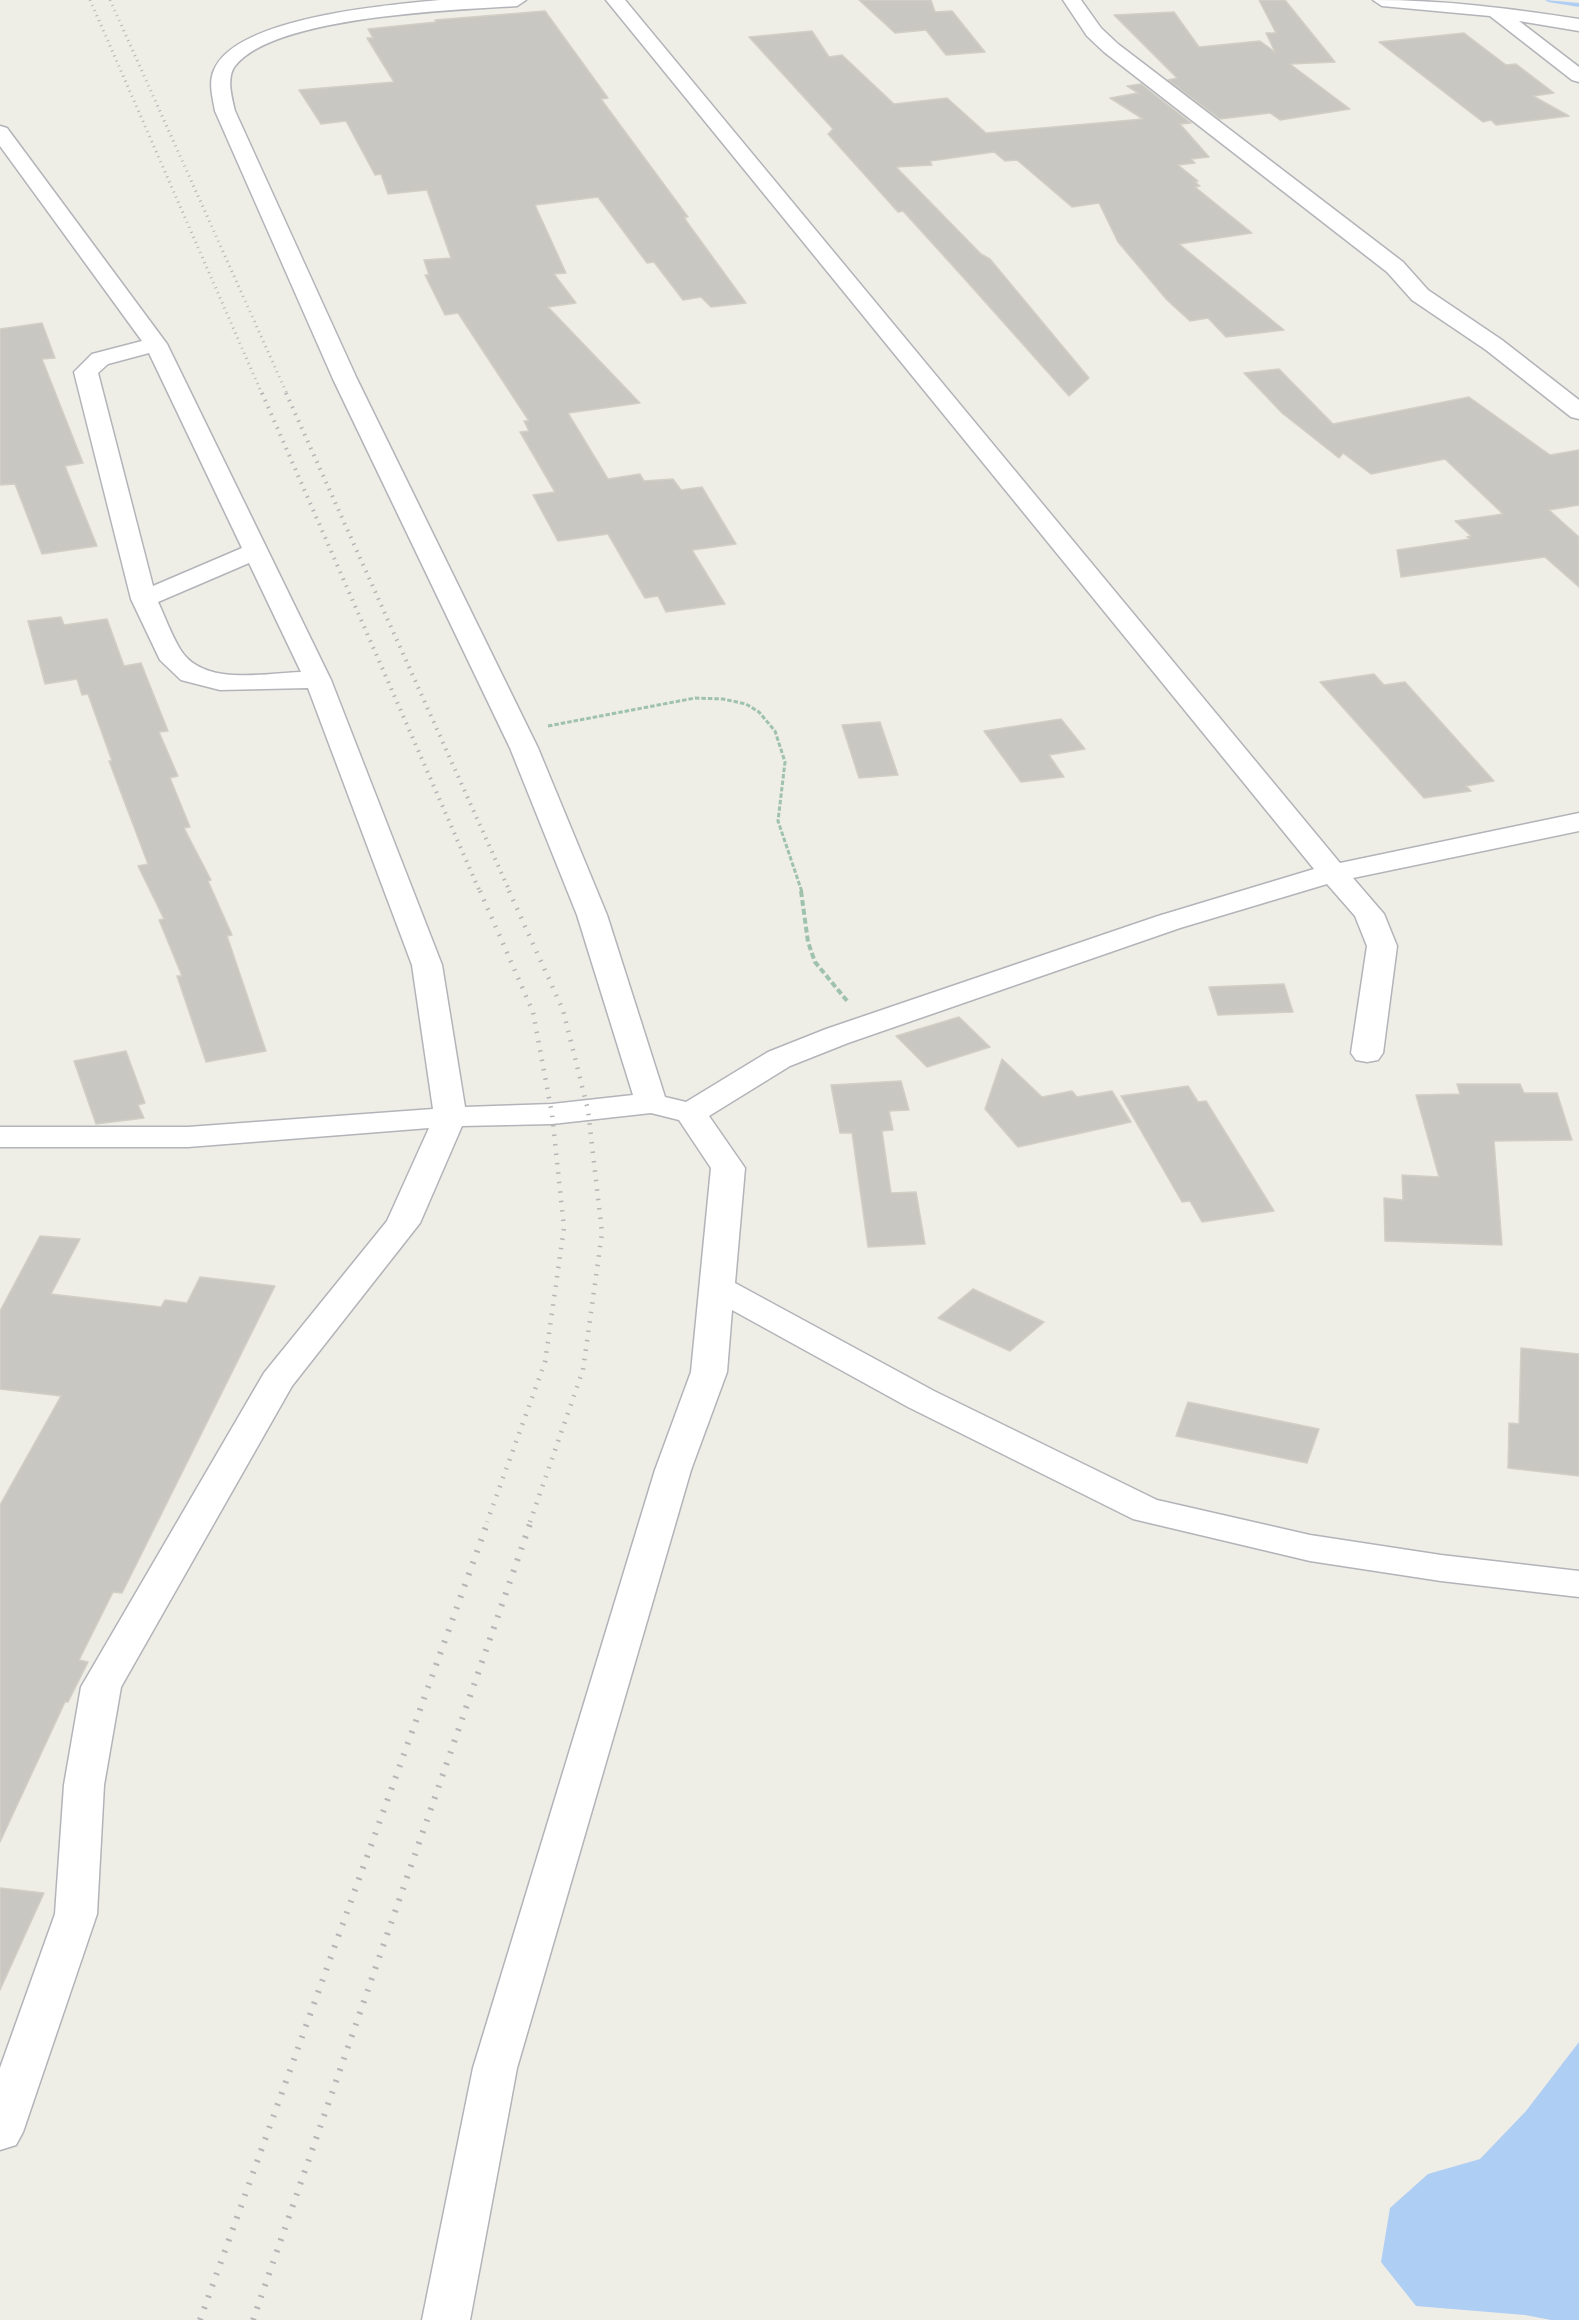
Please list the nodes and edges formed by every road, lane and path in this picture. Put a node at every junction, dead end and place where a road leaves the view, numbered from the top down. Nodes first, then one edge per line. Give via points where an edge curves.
1 (517, 0) edge
2 (615, 0) edge
3 (1072, 0) edge
4 (1382, 0) edge
5 (1494, 11) junction
6 (1579, 25) edge
7 (1579, 76) edge
8 (0, 132) edge
9 (156, 344) junction
10 (1579, 412) edge
11 (256, 551) junction
12 (144, 599) junction
13 (318, 680) junction
14 (516, 733) junction
15 (1579, 822) edge
16 (1333, 873) junction
17 (869, 1025) junction
18 (1367, 1053) dead end
19 (651, 1103) junction
20 (691, 1113) junction
21 (450, 1117) junction
22 (0, 1137) edge
23 (718, 1288) junction
24 (1579, 1584) edge
25 (0, 2132) edge
26 (446, 2320) edge

1 - 14 street via 378,12 268,35 244,46 227,63 219,82 225,111 345,379
2 - 16 street
3 - 10 street via 1094,32 1111,48 1395,267 1420,295 1494,345
4 - 5 street
5 - 6 street
5 - 7 street
8 - 9 street
9 - 11 street
9 - 12 street via 100,359 86,372
11 - 12 street
11 - 13 street
12 - 13 street via 169,654 191,674 220,682
13 - 21 street via 427,965
14 - 17 path via 695,698 746,704 759,712 775,730 785,762 778,821 804,899 812,952 825,976
14 - 19 street via 592,915
15 - 16 street
16 - 17 street via 1169,922
16 - 18 street via 1369,914 1382,946
17 - 20 street via 779,1059
19 - 20 street
19 - 21 street via 552,1114
20 - 23 street via 728,1168
21 - 22 street via 188,1137
21 - 25 street via 404,1223 277,1381 101,1687 84,1785 76,1914
23 - 24 street via 921,1399 1146,1510 1310,1548
23 - 26 street via 709,1372 673,1470 495,2068

